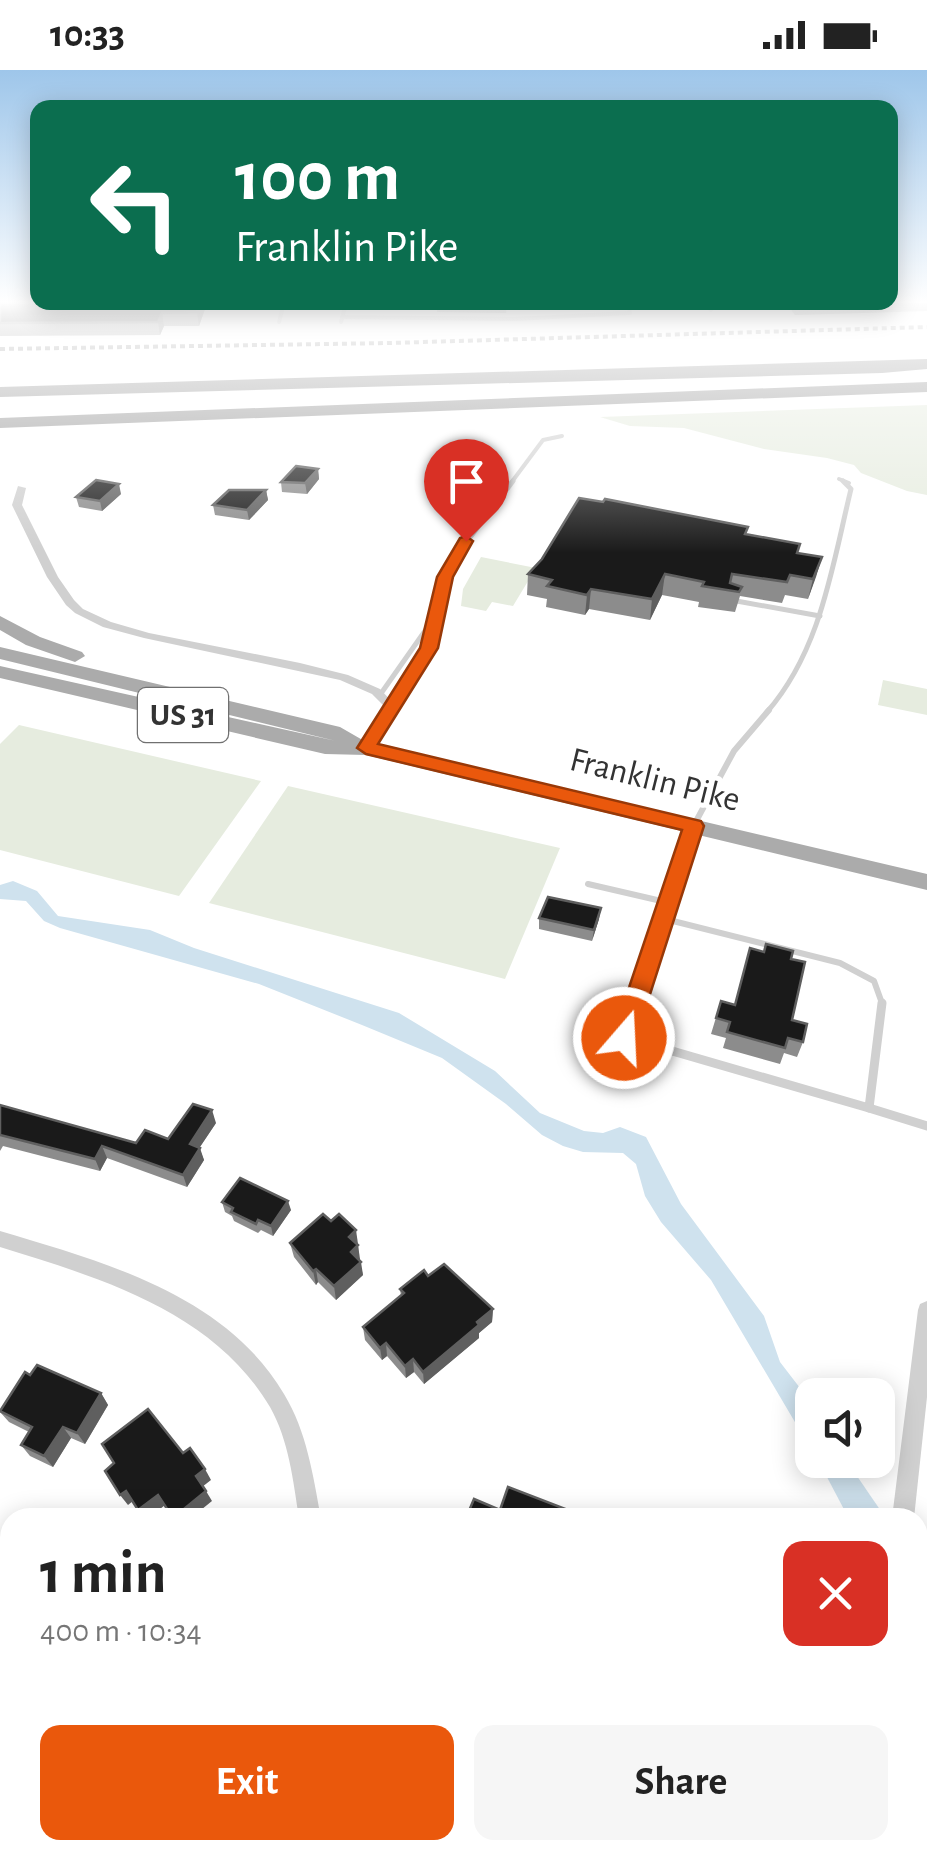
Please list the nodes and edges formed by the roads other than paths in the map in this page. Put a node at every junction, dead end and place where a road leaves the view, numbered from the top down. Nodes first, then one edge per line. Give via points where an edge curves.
1 (178, 386) edge
2 (927, 387) edge
3 (0, 390) edge
4 (0, 423) edge
5 (562, 436) dead end
6 (839, 479) dead end
7 (21, 488) dead end
8 (732, 600) edge
9 (820, 616) junction
10 (434, 618) junction
11 (0, 622) edge
12 (0, 653) edge
13 (0, 672) edge
14 (0, 690) edge
15 (382, 692) junction
16 (391, 707) junction
17 (225, 715) junction
18 (366, 748) junction
19 (694, 826) junction
20 (927, 882) edge
21 (588, 884) dead end
22 (670, 904) junction
23 (666, 918) junction
24 (869, 1108) junction
25 (927, 1126) edge
26 (0, 1240) edge
27 (927, 1310) edge
28 (309, 1508) edge
29 (904, 1508) edge

1 - 3 highway
2 - 4 highway
5 - 10 lane via 546,437 466,541 448,568
6 - 9 lane via 852,487
7 - 15 street via 19,508 68,601 86,616
8 - 9 lane
9 - 19 lane via 792,683 734,751
10 - 15 lane
10 - 16 lane via 429,648
11 - 17 main road via 47,647
12 - 17 main road, Franklin Pike / US 31
13 - 17 main road, Franklin Pike / US 31
14 - 17 main road
15 - 16 street
16 - 18 street
17 - 18 main road, Franklin Pike / US 31 via 333,731
18 - 19 main road, Franklin Pike / US 31
19 - 20 main road, Franklin Pike / US 31
19 - 22 lane
21 - 22 lane
22 - 23 lane
23 - 24 lane via 840,963 874,981 884,1022
23 - 24 lane via 624,1038
24 - 25 lane
26 - 28 street via 168,1300 224,1334 259,1374 293,1433
27 - 29 street

